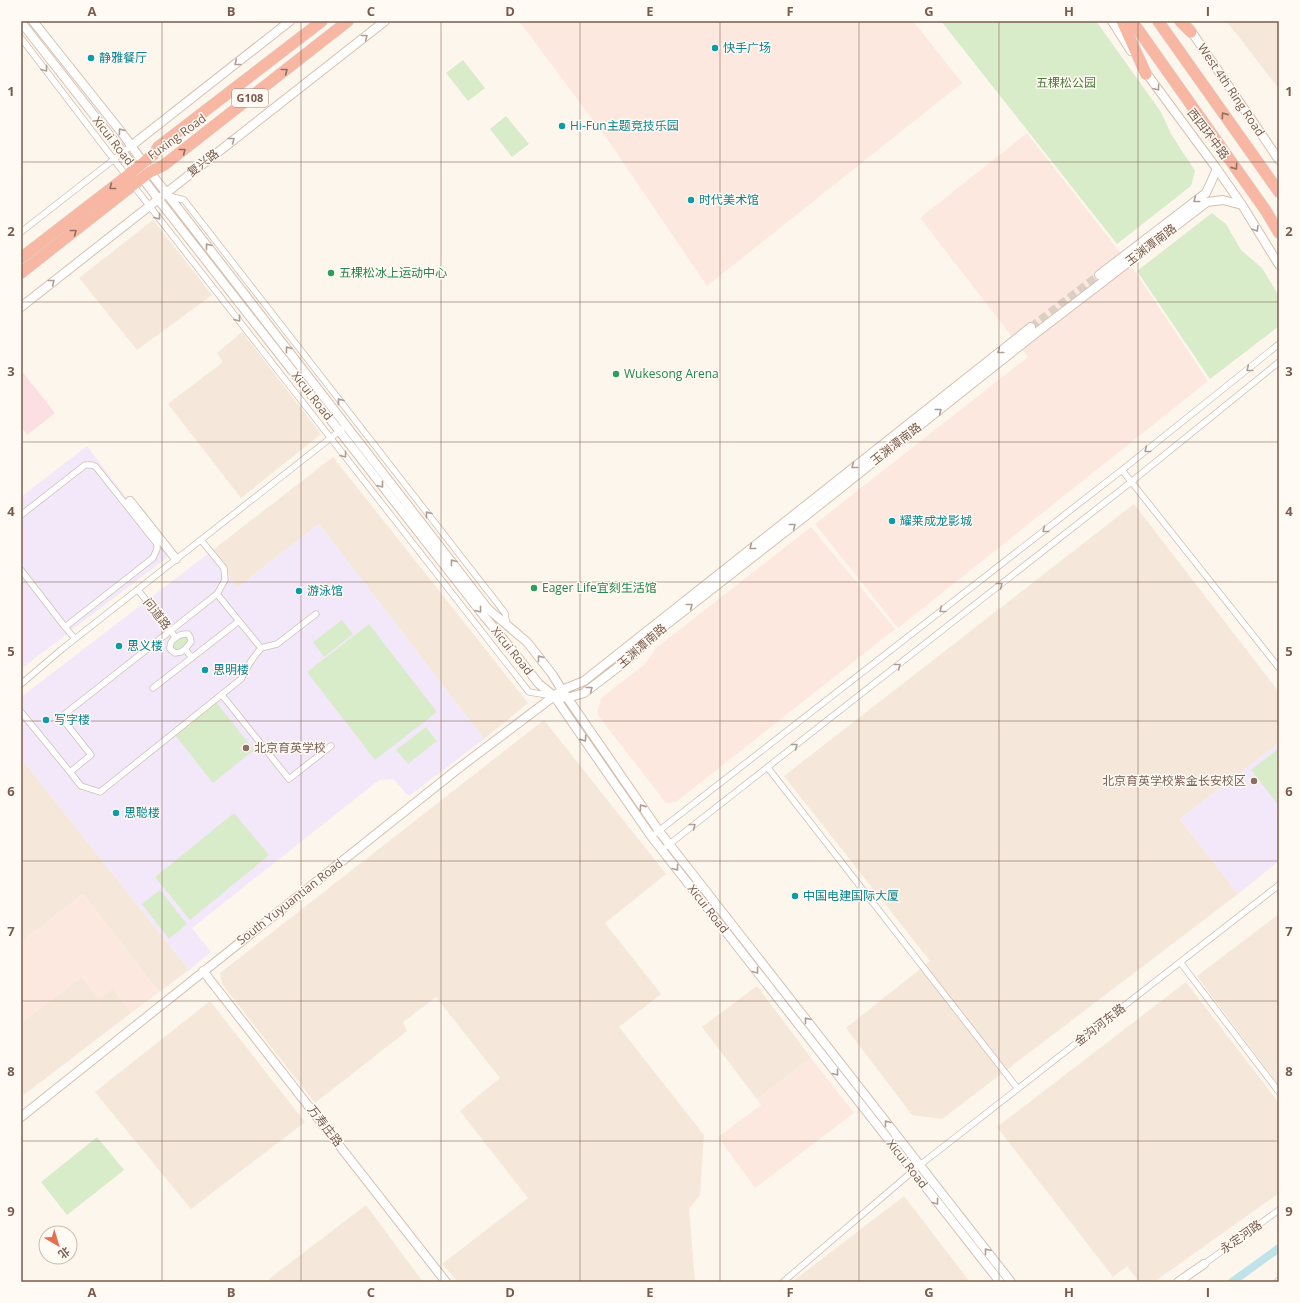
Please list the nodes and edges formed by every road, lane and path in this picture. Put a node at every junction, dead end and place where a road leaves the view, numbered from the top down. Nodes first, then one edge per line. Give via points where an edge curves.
1 (290, 21) edge
2 (322, 21) edge
3 (348, 21) edge
4 (385, 21) edge
5 (1112, 21) edge
6 (1122, 21) edge
7 (1132, 21) edge
8 (1158, 21) edge
9 (1180, 21) edge
10 (1184, 21) edge
11 (21, 22) edge
12 (35, 22) edge
13 (1191, 32) junction
14 (21, 38) edge
15 (1146, 74) junction
16 (131, 146) junction
17 (123, 153) junction
18 (114, 160) junction
19 (1279, 160) edge
20 (1217, 169) junction
21 (138, 174) junction
22 (1279, 192) edge
23 (167, 194) junction
24 (158, 199) junction
25 (150, 205) junction
26 (1242, 205) junction
27 (21, 232) edge
28 (1279, 233) edge
29 (21, 258) edge
30 (1279, 265) edge
31 (21, 273) edge
32 (1099, 275) tunnel mouth
33 (21, 306) edge
34 (1031, 327) tunnel mouth
35 (1279, 344) edge
36 (1279, 362) edge
37 (347, 425) junction
38 (339, 431) junction
39 (331, 438) junction
40 (1122, 470) junction
41 (1131, 482) junction
42 (130, 501) dead end
43 (21, 514) edge
44 (201, 540) junction
45 (176, 560) junction
46 (21, 570) edge
47 (138, 590) junction
48 (217, 594) junction
49 (316, 614) dead end
50 (239, 621) junction
51 (507, 625) junction
52 (65, 627) junction
53 (171, 631) junction
54 (176, 638) junction
55 (75, 639) junction
56 (261, 648) junction
57 (185, 650) junction
58 (192, 658) junction
59 (1279, 668) edge
60 (21, 684) edge
61 (153, 688) dead end
62 (562, 690) junction
63 (222, 695) junction
64 (554, 696) junction
65 (567, 698) junction
66 (21, 712) edge
67 (331, 746) dead end
68 (768, 768) junction
69 (70, 772) junction
70 (659, 831) junction
71 (651, 836) junction
72 (670, 844) junction
73 (662, 850) junction
74 (1279, 885) edge
75 (1180, 962) junction
76 (204, 971) junction
77 (1018, 1089) junction
78 (1279, 1092) edge
79 (21, 1118) edge
80 (920, 1165) junction
81 (912, 1171) junction
82 (1279, 1210) edge
83 (1204, 1264) joint
84 (446, 1282) edge
85 (782, 1282) edge
86 (1000, 1282) edge
87 (1011, 1282) edge
88 (1178, 1282) edge

1 -> 16 street
2 - 21 highway, Fuxing Road / G108 via 158,147
21 -> 3 highway, Fuxing Road / G108 via 164,165
23 -> 4 street, 复兴路
5 - 15 street, 西四环中路
6 - 15 highway
7 -> 28 highway, 西四环中路
22 -> 8 highway, 西四环中路
9 - 13 highway
10 - 13 street, West 4th Ring Road
11 - 17 street, Xicui Road
16 -> 12 street, Xicui Road
13 - 19 street, West 4th Ring Road
14 -> 18 street
15 -> 20 street, 西四环中路
16 - 17 street
16 - 21 street, Xicui Road
17 - 18 street
17 - 21 street, Xicui Road
18 - 21 street
18 - 27 street
20 - 26 street, 西四环中路
20 -> 32 street, 玉渊潭南路 via 1206,193
21 - 23 street, Xicui Road
21 - 24 street, Xicui Road
21 - 25 street
21 -> 29 highway, Fuxing Road / G108
31 -> 21 highway, Fuxing Road / G108
23 - 24 street, 复兴路
37 -> 23 street, Xicui Road
51 -> 23 street via 506,613 184,200
24 - 25 street, 复兴路
24 - 38 street, Xicui Road
33 -> 25 street, 复兴路
25 -> 39 street
26 -> 30 street, 西四环中路
65 -> 26 street, 玉渊潭南路 via 584,693 630,658 662,628 1036,333 1207,202 1223,200
34 -> 62 street, 玉渊潭南路 via 584,681
35 -> 40 street
36 - 41 street
37 - 38 street
51 -> 37 street, Xicui Road via 488,609
38 - 39 street
38 -> 64 street, Xicui Road via 539,684
39 - 44 street
39 -> 64 street via 529,692
40 - 41 street
40 -> 70 street
41 - 59 street
68 -> 41 street
42 - 45 street
43 - 52 street via 85,465 92,464 157,544 153,558
44 - 45 street
44 - 48 street via 224,568 225,580
45 - 47 street
46 - 52 street
47 - 53 street, 问道路
47 - 55 street
48 - 50 street
48 - 53 street
49 - 56 street via 277,644
50 - 56 street
50 - 58 street
62 -> 51 street, Xicui Road via 527,642
52 - 55 street
53 - 54 street, 问道路
53 - 69 street via 61,717 91,755
54 - 57 street via 170,645 171,650 178,654
54 - 57 street via 188,634 190,644
55 - 60 street
56 - 63 street via 241,679
57 - 58 street
58 - 61 street
62 - 64 street, South Yuyuantian Road
62 - 65 street, Xicui Road
63 - 67 street via 289,779
63 - 69 street via 100,792 81,786
64 - 65 street, 玉渊潭南路
64 -> 71 street, Xicui Road
64 - 76 street, South Yuyuantian Road via 459,768
70 -> 65 street, Xicui Road
66 - 69 street
72 -> 68 street
68 - 77 street
70 - 71 street
70 - 72 street, Xicui Road
71 - 73 street, Xicui Road
72 - 73 street
80 -> 72 street, Xicui Road
73 -> 81 street, Xicui Road
74 - 75 street, 金沟河东路
75 - 77 street, 金沟河东路
75 - 78 street
76 - 79 street, South Yuyuantian Road
76 - 84 street, 万寿庄路
77 - 80 street, 金沟河东路
80 - 81 street, 金沟河东路
87 -> 80 street, Xicui Road
81 - 85 street, 金沟河东路
81 -> 86 street, Xicui Road
82 - 83 street, 永定河路
83 - 88 street

